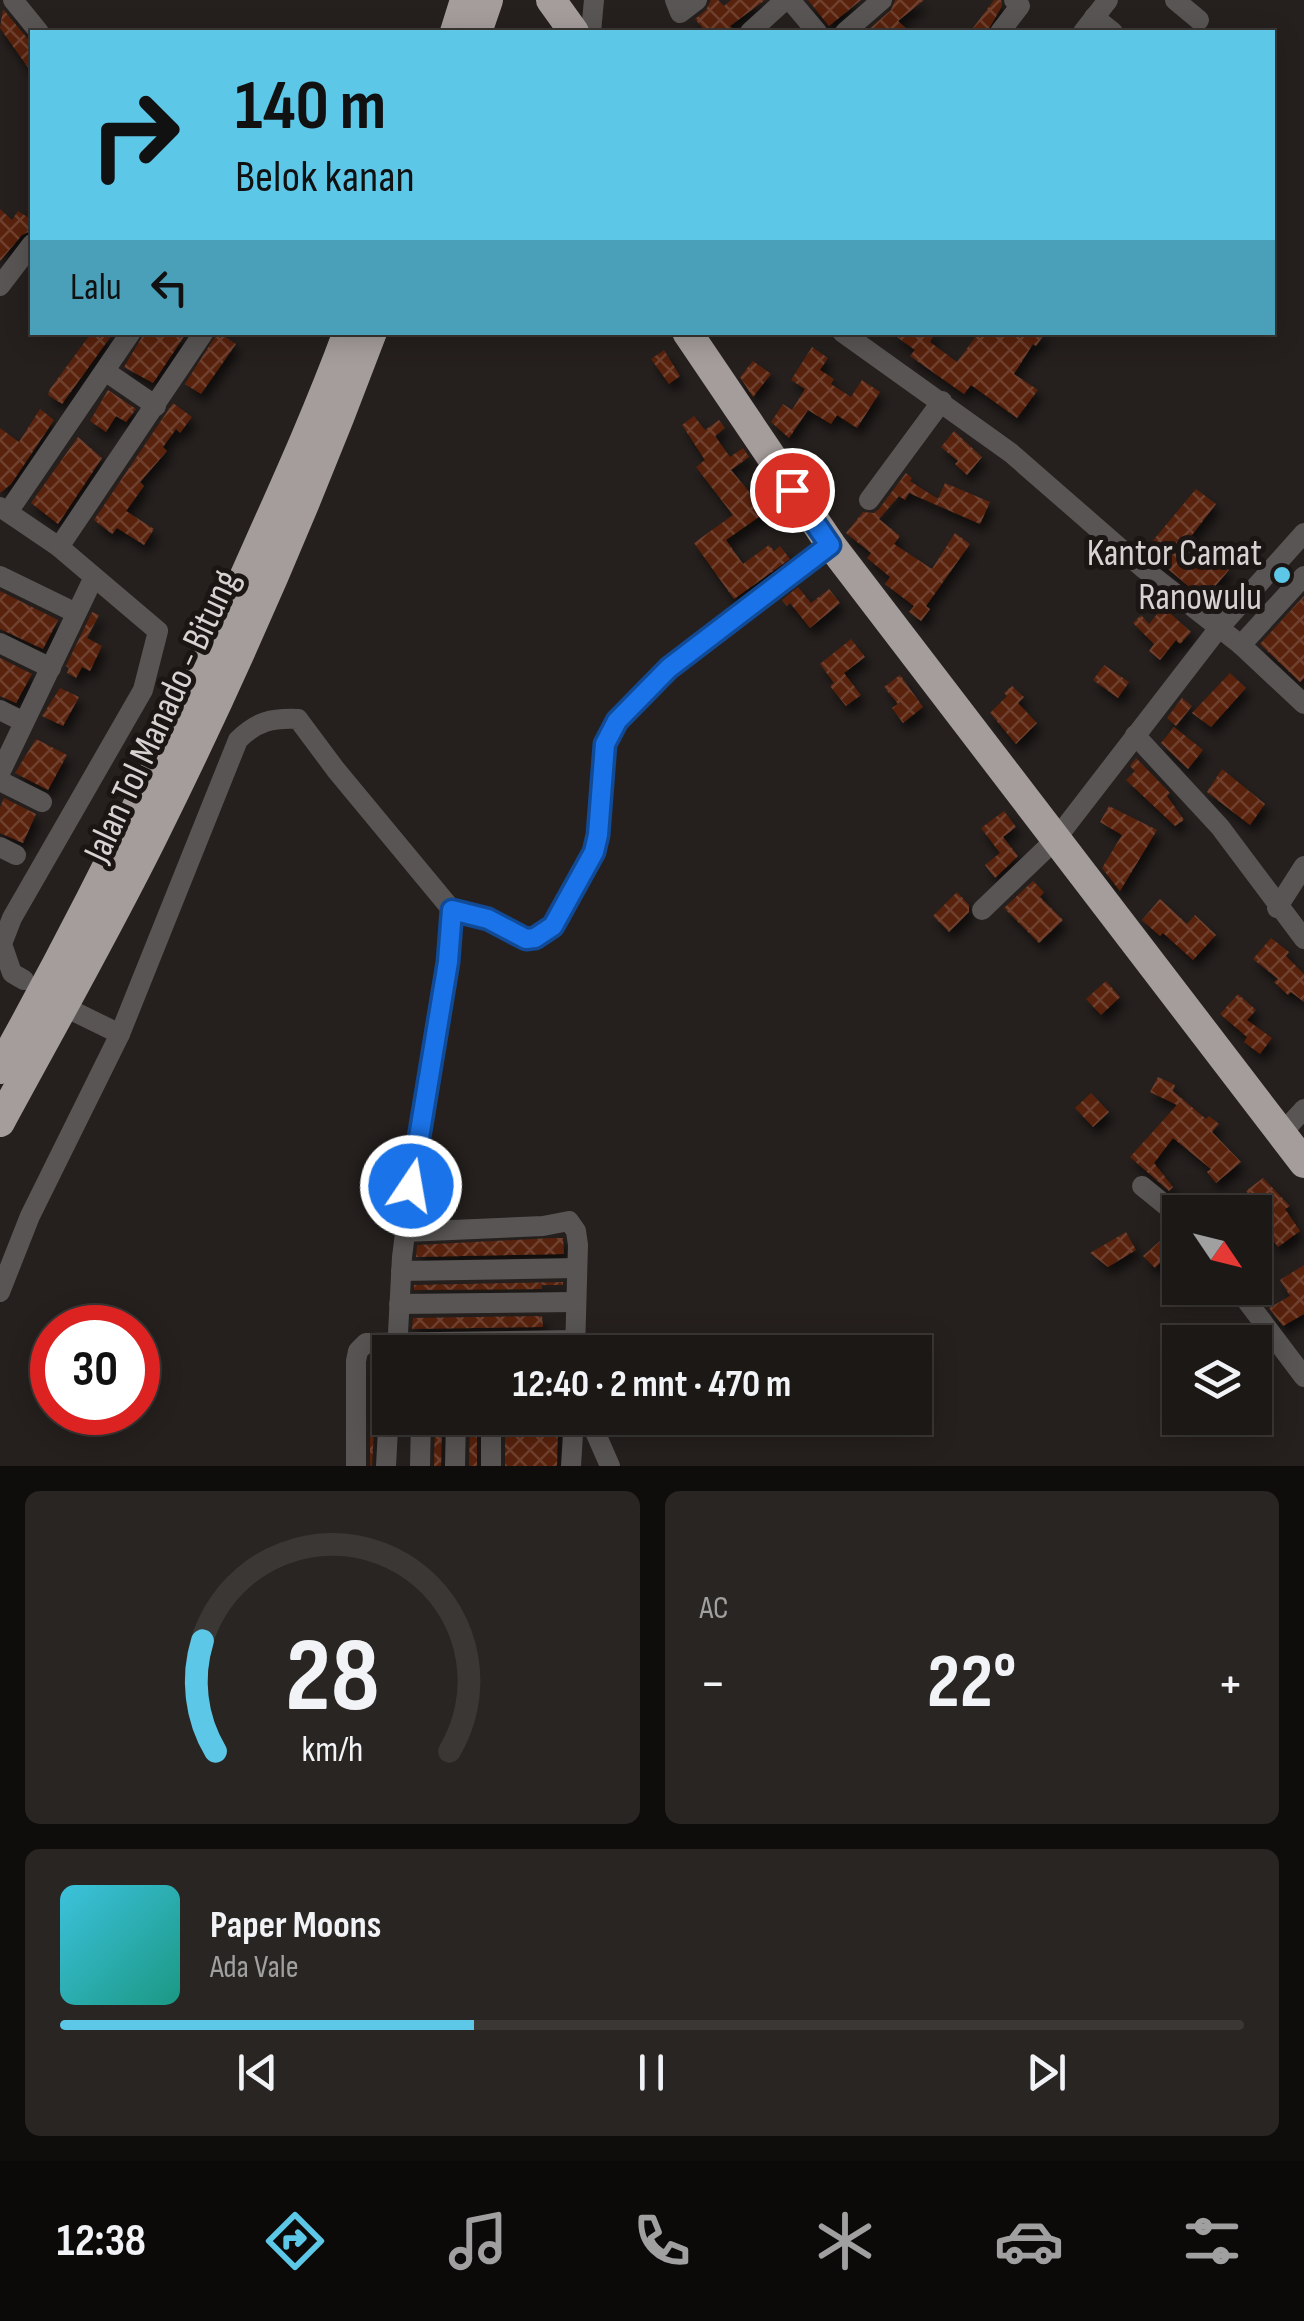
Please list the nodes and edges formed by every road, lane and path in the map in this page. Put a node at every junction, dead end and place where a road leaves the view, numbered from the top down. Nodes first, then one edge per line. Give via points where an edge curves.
1 (13, 0) edge
2 (465, 0) edge
3 (488, 0) edge
4 (551, 0) edge
5 (594, 0) edge
6 (788, 0) edge
7 (882, 0) edge
8 (1108, 0) edge
9 (1176, 0) edge
10 (1019, 2) edge
11 (1199, 20) dead end
12 (1089, 25) edge
13 (37, 30) edge
14 (455, 30) edge
15 (478, 30) edge
16 (573, 30) edge
17 (591, 30) edge
18 (752, 30) edge
19 (815, 30) edge
20 (846, 30) edge
21 (1001, 30) edge
22 (30, 253) edge
23 (0, 286) edge
24 (129, 335) edge
25 (202, 335) edge
26 (347, 335) edge
27 (371, 335) edge
28 (689, 335) edge
29 (846, 335) edge
30 (105, 371) junction
31 (942, 401) junction
32 (156, 406) junction
33 (308, 465) junction
34 (869, 500) dead end
35 (4, 510) edge
36 (1304, 533) edge
37 (830, 545) junction
38 (60, 548) junction
39 (0, 576) edge
40 (1304, 576) edge
41 (93, 578) junction
42 (76, 613) junction
43 (1218, 630) junction
44 (0, 643) edge
45 (1241, 645) junction
46 (51, 668) junction
47 (1304, 704) edge
48 (0, 710) edge
49 (24, 722) junction
50 (1135, 734) junction
51 (0, 773) edge
52 (0, 782) edge
53 (42, 802) dead end
54 (1056, 838) junction
55 (1304, 866) edge
56 (1278, 908) junction
57 (452, 910) junction
58 (982, 910) dead end
59 (1304, 939) edge
60 (24, 980) dead end
61 (72, 1012) dead end
62 (120, 1034) junction
63 (0, 1069) edge
64 (1304, 1109) edge
65 (0, 1122) edge
66 (1282, 1133) junction
67 (1304, 1162) edge
68 (1142, 1186) dead end
69 (1162, 1202) edge
70 (405, 1232) junction
71 (578, 1268) junction
72 (401, 1271) junction
73 (0, 1292) edge
74 (576, 1302) junction
75 (399, 1304) junction
76 (1250, 1305) edge
77 (398, 1335) edge
78 (575, 1335) edge
79 (372, 1343) edge
80 (1304, 1377) edge
81 (388, 1435) edge
82 (420, 1435) edge
83 (456, 1435) edge
84 (491, 1435) edge
85 (573, 1435) edge
86 (596, 1435) edge
87 (356, 1466) edge
88 (386, 1466) edge
89 (420, 1466) edge
90 (455, 1466) edge
91 (491, 1466) edge
92 (571, 1466) edge
93 (610, 1466) edge

1 - 13 street
2 - 14 highway
3 - 15 highway
4 - 16 highway
5 - 17 street
6 - 18 street
6 - 19 street
7 - 20 street
8 - 12 street
9 - 11 street
10 - 21 street
22 - 23 street
24 - 30 street
25 - 32 street
26 - 33 highway, Jalan Tol Manado - Bitung
27 - 33 highway, Jalan Tol Manado - Bitung
28 - 37 highway
29 - 31 street
30 - 32 street
30 - 35 street
31 - 34 street
31 - 43 street
32 - 38 street
33 - 63 highway, Jalan Tol Manado - Bitung
33 - 65 highway, Jalan Tol Manado - Bitung via 234,666 168,806
35 - 38 street
36 - 43 street
37 - 54 highway
37 - 57 street via 669,668 617,721 605,744 594,852 553,926 526,939
38 - 41 street
39 - 42 street
40 - 45 street
41 - 42 street
41 - 60 street via 158,631 143,690 2,944 12,972
42 - 46 street
43 - 45 street
43 - 50 street
44 - 46 street
45 - 47 street
46 - 49 street
48 - 49 street
49 - 51 street
50 - 54 street
50 - 56 street via 1220,828
52 - 53 street
54 - 58 street
54 - 66 highway
55 - 56 street
56 - 59 street
57 - 62 street via 298,720 253,725 238,740
57 - 70 street
61 - 62 street
62 - 73 street
64 - 66 street
66 - 67 highway
68 - 69 street
70 - 71 street via 569,1221
70 - 72 street
71 - 72 street
71 - 74 street
72 - 75 street
74 - 75 street
74 - 78 street
75 - 77 street
76 - 80 street
79 - 87 street via 357,1355
81 - 88 street
82 - 89 street
83 - 90 street
84 - 91 street
85 - 92 street
86 - 93 street

